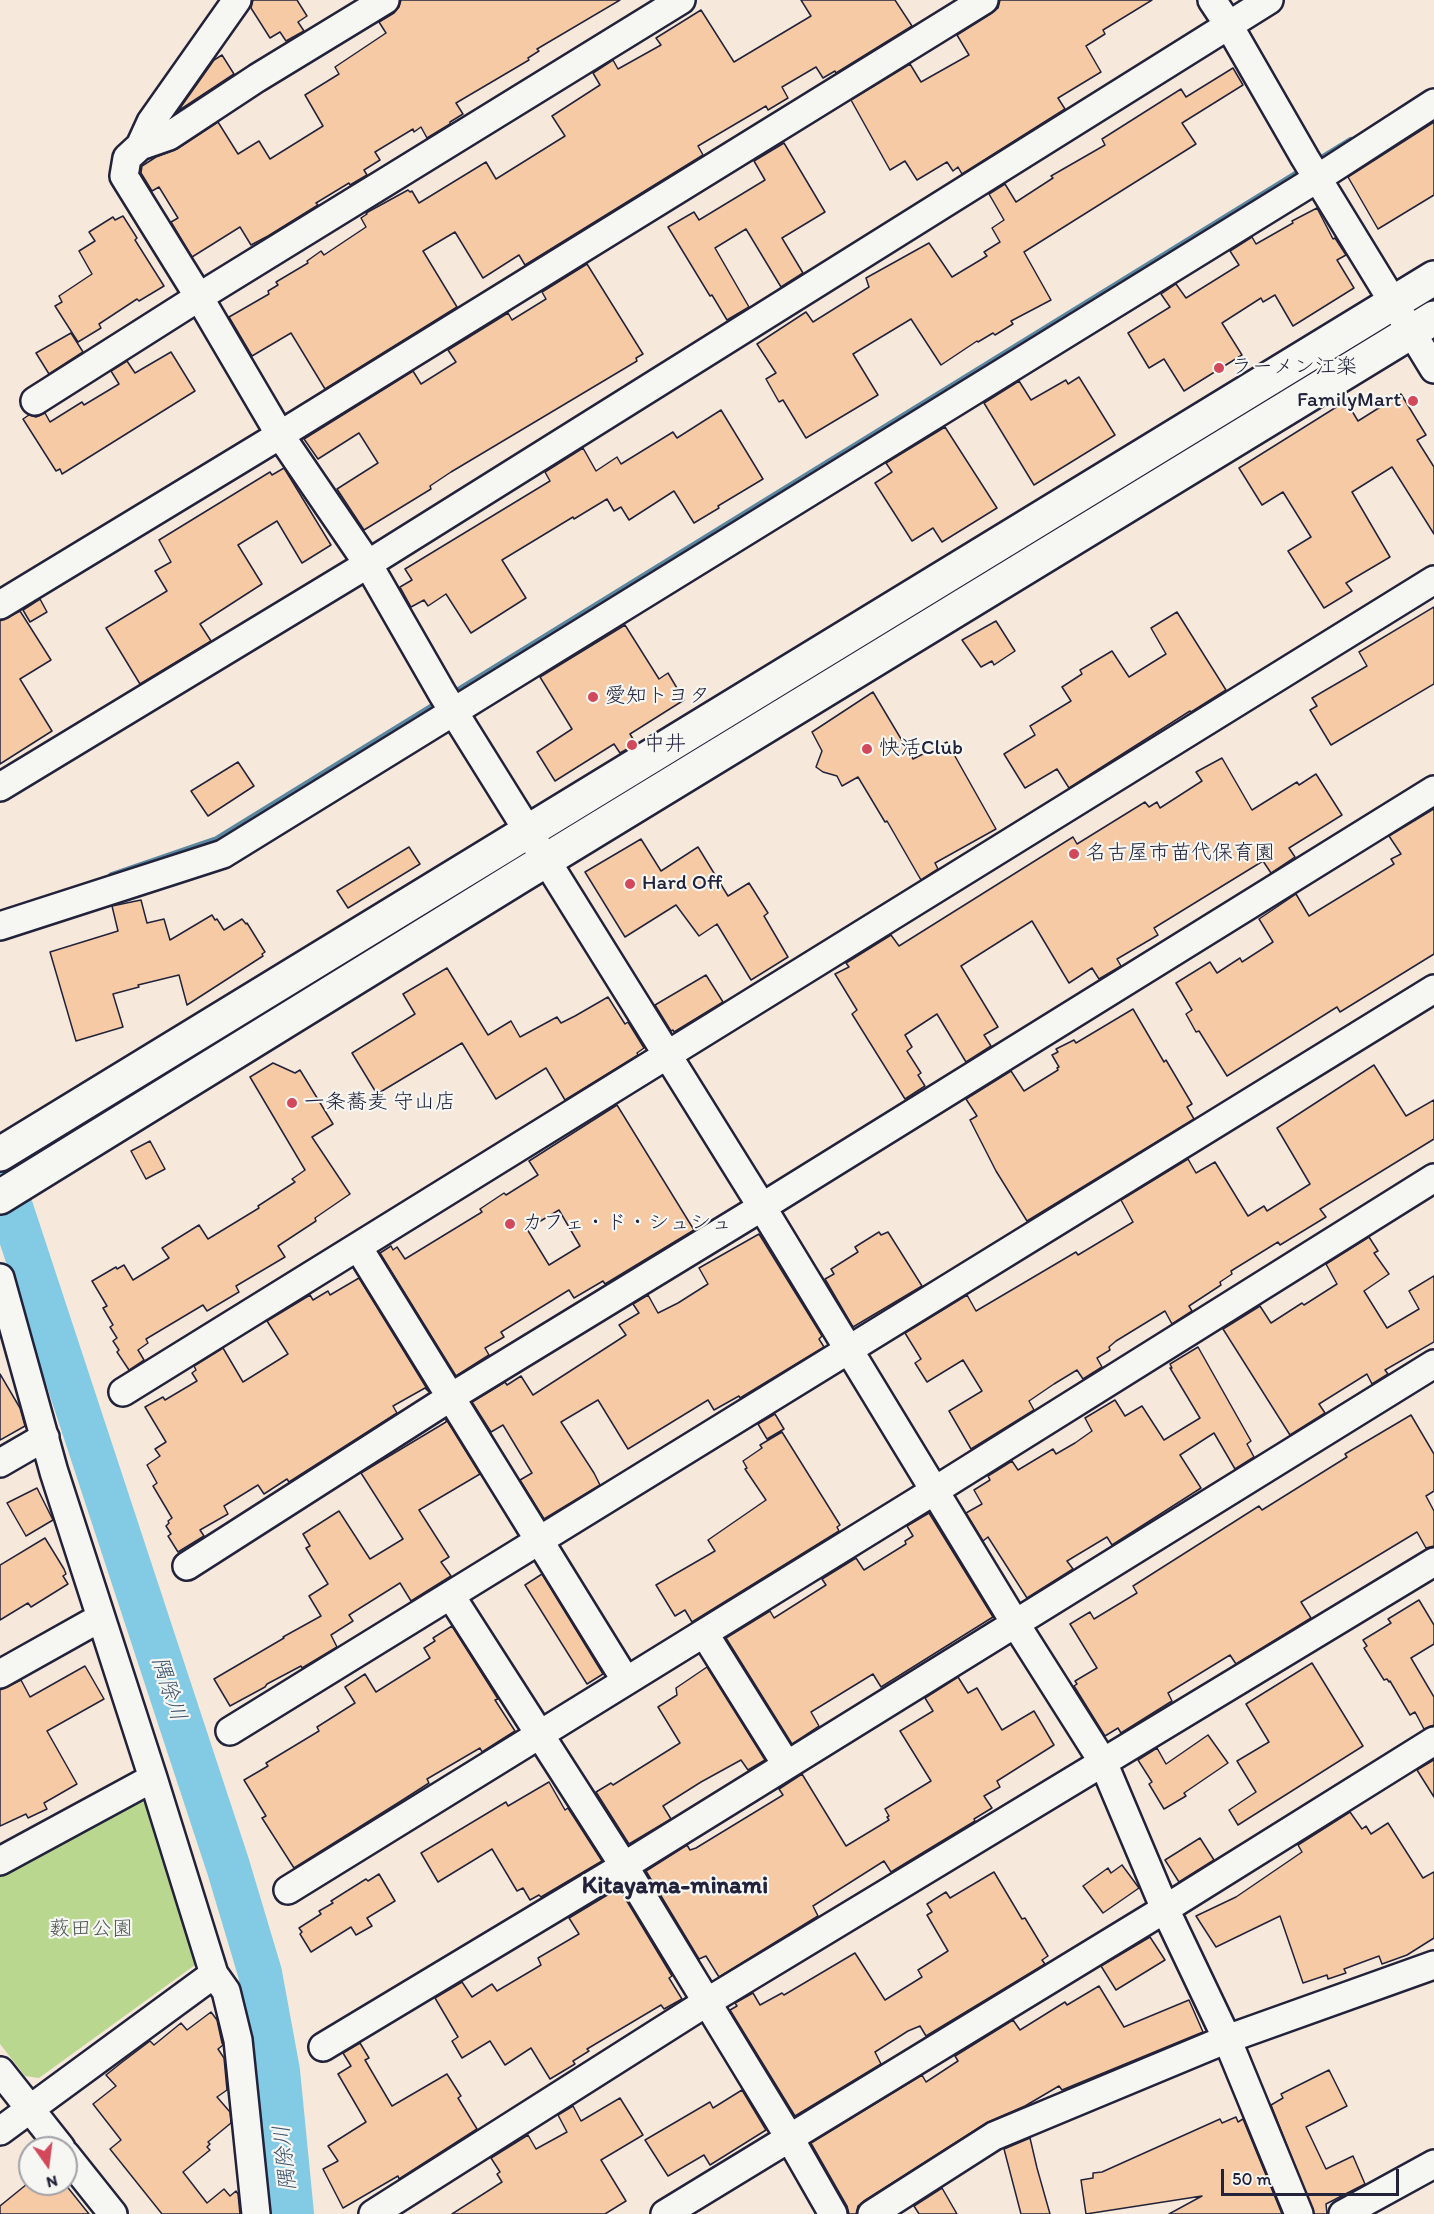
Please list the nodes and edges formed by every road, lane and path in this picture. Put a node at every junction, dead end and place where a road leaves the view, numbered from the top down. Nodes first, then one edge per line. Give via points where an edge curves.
1 (237, 0) edge
2 (385, 0) edge
3 (681, 0) edge
4 (984, 0) edge
5 (1212, 0) edge
6 (1269, 0) edge
7 (1228, 24) junction
8 (1434, 103) edge
9 (140, 146) junction
10 (1313, 172) junction
11 (1434, 278) edge
12 (199, 297) junction
13 (1394, 302) junction
14 (1423, 325) edge
15 (1434, 369) edge
16 (35, 401) dead end
17 (280, 435) junction
18 (368, 564) junction
19 (1434, 580) edge
20 (0, 605) edge
21 (450, 705) junction
22 (0, 788) edge
23 (1434, 790) edge
24 (528, 831) junction
25 (546, 860) junction
26 (0, 926) edge
27 (1434, 989) edge
28 (667, 1056) junction
29 (8, 1149) edge
30 (1434, 1178) edge
31 (0, 1197) edge
32 (762, 1208) junction
33 (358, 1247) junction
34 (0, 1278) edge
35 (848, 1350) junction
36 (1434, 1364) edge
37 (123, 1392) dead end
38 (451, 1397) junction
39 (45, 1437) junction
40 (0, 1463) edge
41 (934, 1491) junction
42 (540, 1539) junction
43 (1434, 1562) edge
44 (187, 1566) dead end
45 (450, 1596) junction
46 (100, 1618) junction
47 (1015, 1623) junction
48 (704, 1632) junction
49 (0, 1674) edge
50 (626, 1681) junction
51 (230, 1731) dead end
52 (539, 1734) junction
53 (1434, 1741) edge
54 (1103, 1762) junction
55 (786, 1764) junction
56 (153, 1778) junction
57 (0, 1861) edge
58 (624, 1866) junction
59 (288, 1890) dead end
60 (1165, 1909) junction
61 (1434, 1965) edge
62 (214, 1974) junction
63 (706, 2002) junction
64 (1227, 2039) junction
65 (323, 2047) dead end
66 (0, 2071) edge
67 (30, 2109) junction
68 (0, 2131) edge
69 (51, 2136) edge
70 (789, 2137) junction
71 (1434, 2164) edge
72 (78, 2170) edge
73 (112, 2214) edge
74 (256, 2214) edge
75 (373, 2214) edge
76 (665, 2214) edge
77 (833, 2214) edge
78 (872, 2214) edge
79 (1299, 2214) edge
80 (1343, 2214) edge

1 - 9 street via 151,123
2 - 9 street via 169,136
3 - 12 street
4 - 17 street
5 - 7 street
6 - 7 street
7 - 10 street
7 - 18 street
8 - 10 street
9 - 12 street via 127,158 124,176
10 - 13 street
10 - 21 street
11 - 13 street
12 - 16 street
12 - 17 street
13 - 14 street
13 - 24 street
14 - 15 street
14 - 25 street
17 - 18 street
17 - 20 street
18 - 21 street
18 - 22 street
19 - 28 street
21 - 24 street
21 - 26 street via 223,854
23 - 32 street
24 - 25 street
24 - 29 street
25 - 28 street
25 - 31 street
27 - 35 street
28 - 32 street
28 - 33 street
30 - 41 street
32 - 35 street
32 - 38 street
33 - 37 street
33 - 38 street
34 - 39 street
35 - 41 street
35 - 42 street
36 - 47 street
38 - 42 street
38 - 44 street
39 - 40 street
39 - 46 street
41 - 47 street
41 - 48 street
42 - 45 street
42 - 50 street
43 - 54 street
45 - 51 street
45 - 52 street
46 - 49 street
46 - 56 street
47 - 54 street
47 - 55 street
48 - 50 street
48 - 55 street
50 - 52 street
52 - 58 street
52 - 59 street
53 - 60 street
54 - 60 street
54 - 63 street
55 - 58 street
56 - 57 street
56 - 62 street
58 - 63 street
58 - 65 street
60 - 64 street
60 - 70 street
61 - 64 street
62 - 67 street
62 - 74 street via 226,1991 238,2040
63 - 70 street
63 - 75 street
64 - 78 street via 994,2136
64 - 79 street
66 - 67 street
67 - 68 street
67 - 69 street
70 - 76 street
70 - 77 street
71 - 80 street
72 - 73 street

